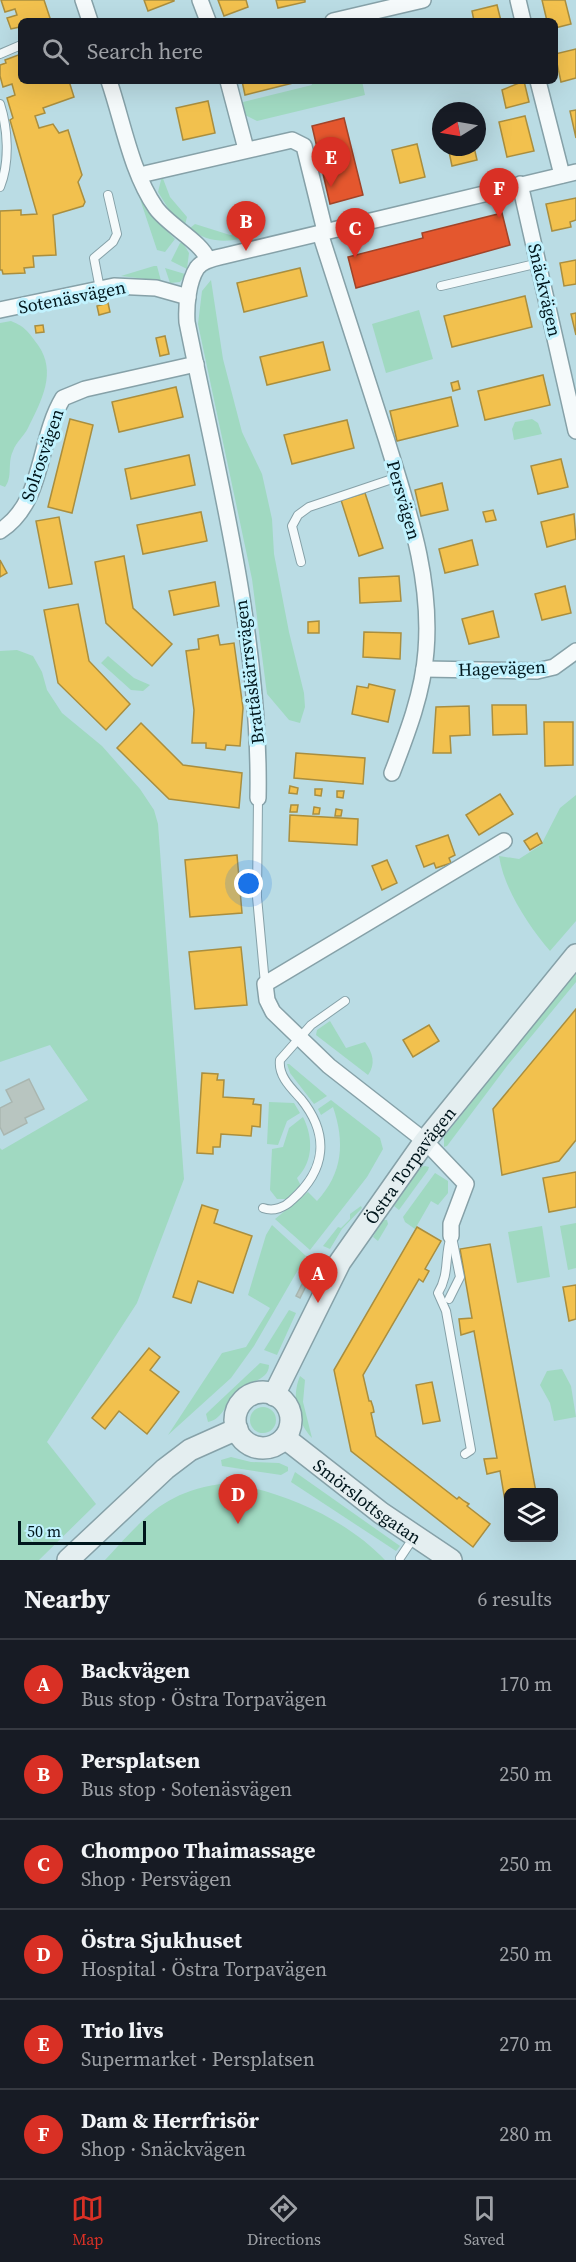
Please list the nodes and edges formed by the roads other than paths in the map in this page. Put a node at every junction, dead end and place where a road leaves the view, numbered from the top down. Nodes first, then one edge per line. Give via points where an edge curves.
1 (83, 0) edge
2 (200, 0) edge
3 (423, 0) edge
4 (518, 0) edge
5 (89, 18) edge
6 (207, 18) edge
7 (346, 18) edge
8 (522, 18) edge
9 (18, 46) edge
10 (0, 54) edge
11 (111, 84) edge
12 (229, 84) edge
13 (539, 84) edge
14 (0, 104) edge
15 (246, 150) junction
16 (569, 174) edge
17 (140, 175) junction
18 (520, 184) junction
19 (0, 187) edge
20 (108, 195) dead end
21 (323, 232) junction
22 (208, 260) junction
23 (539, 263) junction
24 (441, 286) dead end
25 (100, 289) junction
26 (188, 297) junction
27 (0, 310) edge
28 (196, 364) junction
29 (576, 432) edge
30 (398, 477) junction
31 (0, 531) edge
32 (301, 562) dead end
33 (576, 651) edge
34 (424, 669) junction
35 (392, 773) dead end
36 (258, 798) joint
37 (504, 841) dead end
38 (576, 955) edge
39 (265, 984) junction
40 (345, 1001) dead end
41 (299, 1038) junction
42 (425, 1141) junction
43 (264, 1208) dead end
44 (451, 1236) junction
45 (449, 1299) dead end
46 (274, 1395) junction
47 (237, 1429) junction
48 (285, 1438) junction
49 (465, 1454) dead end
50 (414, 1537) junction
51 (400, 1558) dead end
52 (68, 1560) edge
53 (451, 1560) edge

1 - 5 street
2 - 6 street
3 - 7 street
4 - 8 street
9 - 10 lane
11 - 17 street
12 - 15 street
13 - 16 street
14 - 19 lane via 6,151
15 - 17 street
15 - 21 street, Persvägen via 291,140 304,146
16 - 18 street
17 - 22 street via 164,219 200,248
18 - 21 street
18 - 23 street, Snäckvägen
20 - 25 lane via 117,234 94,258
21 - 22 street
21 - 30 street, Persvägen
22 - 26 street via 197,267
23 - 24 lane
23 - 29 street, Snäckvägen
25 - 26 street, Sotenäsvägen via 156,288
25 - 27 street, Sotenäsvägen
26 - 28 street, Brattåskärrsvägen via 187,322
28 - 31 street, Solrosvägen via 63,398 50,421 29,501 13,523
28 - 36 street, Brattåskärrsvägen via 236,565 259,753
30 - 32 lane via 303,511 292,526
30 - 34 street, Persvägen via 424,581
33 - 34 street, Hagevägen via 554,667 537,671
34 - 35 street, Persvägen via 411,725
36 - 39 lane, Brattåskärrsvägen via 256,897
37 - 39 street
38 - 42 street, Östra Torpavägen
39 - 41 street, Brattåskärrsvägen via 273,1012
40 - 41 lane
41 - 42 street, Brattåskärrsvägen
41 - 43 lane via 280,1060 280,1070 313,1118 320,1156 311,1181 285,1207
42 - 44 street via 466,1184 451,1224
42 - 46 street, Östra Torpavägen via 340,1262
44 - 45 lane via 460,1277
44 - 49 lane via 446,1251 446,1279 438,1293 446,1311 471,1450
46 - 47 street via 256,1393 244,1400 236,1417
46 - 48 street via 286,1404 291,1418
47 - 48 street via 243,1439 258,1448 270,1447
47 - 52 street via 190,1450 165,1469
48 - 50 street, Smörslottsgatan
50 - 51 lane
50 - 53 street, Smörslottsgatan

